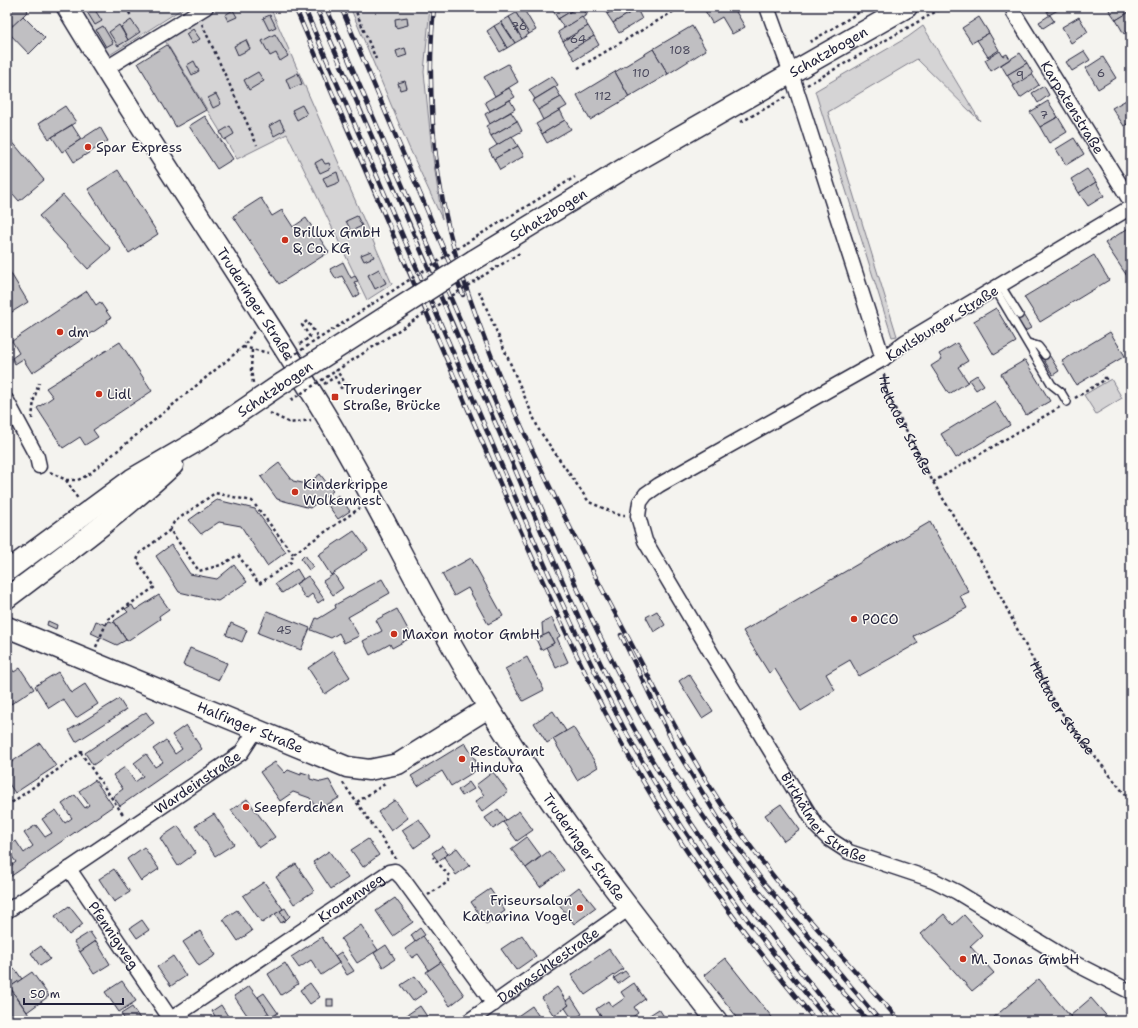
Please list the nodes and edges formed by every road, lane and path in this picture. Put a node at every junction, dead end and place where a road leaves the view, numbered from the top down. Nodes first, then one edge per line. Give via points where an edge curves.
1 (67, 7) edge
2 (126, 7) edge
3 (354, 7) edge
4 (681, 7) edge
5 (767, 7) edge
6 (868, 7) edge
7 (907, 7) edge
8 (944, 7) edge
9 (201, 10) edge
10 (1014, 13) dead end
11 (131, 16) dead end
12 (809, 42) dead end
13 (376, 59) dead end
14 (578, 68) dead end
15 (105, 69) junction
16 (793, 82) junction
17 (735, 125) dead end
18 (257, 145) dead end
19 (1131, 202) edge
20 (1131, 207) edge
21 (522, 252) dead end
22 (474, 260) junction
23 (998, 288) junction
24 (479, 291) dead end
25 (1019, 315) dead end
26 (256, 329) dead end
27 (318, 337) junction
28 (1028, 343) junction
29 (299, 344) dead end
30 (242, 347) junction
31 (252, 350) junction
32 (271, 354) dead end
33 (1045, 355) dead end
34 (882, 359) junction
35 (285, 360) dead end
36 (336, 370) junction
37 (1102, 375) dead end
38 (40, 383) dead end
39 (253, 383) dead end
40 (324, 384) dead end
41 (286, 392) junction
42 (7, 401) edge
43 (1067, 402) junction
44 (270, 413) dead end
45 (312, 420) dead end
46 (32, 426) dead end
47 (199, 440) junction
48 (39, 466) joint
49 (66, 480) junction
50 (933, 482) junction
51 (80, 502) dead end
52 (362, 507) dead end
53 (638, 516) junction
54 (170, 530) junction
55 (293, 554) junction
56 (7, 571) edge
57 (7, 598) edge
58 (7, 627) edge
59 (95, 649) dead end
60 (488, 708) junction
61 (256, 730) junction
62 (81, 748) dead end
63 (81, 753) junction
64 (386, 783) dead end
65 (1131, 802) edge
66 (7, 806) edge
67 (132, 827) junction
68 (432, 857) dead end
69 (395, 864) dead end
70 (70, 869) junction
71 (426, 897) dead end
72 (628, 909) junction
73 (7, 911) edge
74 (1131, 992) edge
75 (494, 1004) junction
76 (172, 1020) edge
77 (469, 1021) edge
78 (717, 1021) edge

1 - 15 street, Truderinger Straße
2 - 11 path
3 - 13 path
4 - 14 path
5 - 16 street, Heltauer Straße
6 - 12 path
7 - 16 street, Schatzbogen
8 - 16 path
9 - 15 street
9 - 18 path
10 - 19 street, Karpatenstraße
15 - 60 street, Truderinger Straße via 319,403
16 - 17 path via 766,109
16 - 22 street, Schatzbogen via 633,163
16 - 34 street, Heltauer Straße
20 - 23 street, Karlsburger Straße
21 - 22 path
22 - 27 path, bridge
22 - 36 path, bridge
22 - 41 street, Schatzbogen, bridge
23 - 25 lane
23 - 28 lane
23 - 34 street, Karlsburger Straße via 905,342
24 - 53 path via 539,430 589,502 619,515
26 - 30 path
27 - 29 path via 307,321 302,325 310,337
27 - 35 path, bridge
28 - 33 lane via 1038,346
28 - 43 lane via 1052,385 1061,392
30 - 31 path
30 - 49 path via 88,476 78,480
31 - 32 path
31 - 39 path
34 - 50 path, Heltauer Straße via 886,391
34 - 53 street, Karlsburger Straße via 658,485 640,502
36 - 40 path via 346,384 341,388 335,377
36 - 41 path, bridge
37 - 43 path via 1106,380
38 - 46 path via 34,399
41 - 47 street, Schatzbogen
42 - 48 street via 37,457
43 - 50 path
44 - 45 path via 290,423
47 - 56 street, Schatzbogen via 132,479
47 - 57 street, Schatzbogen via 144,492
48 - 49 path
49 - 51 path
50 - 65 path, Heltauer Straße via 990,576 1052,697 1067,721
52 - 55 path
53 - 74 street, Birthälmer Straße via 645,541 712,656 805,810 829,840 849,852 933,880 957,892 1074,963
54 - 55 path via 174,522 215,493 252,501
54 - 55 path via 199,571 220,565 238,555 259,584 291,562
54 - 59 path via 140,553 137,560 155,587 108,619
58 - 61 street, Halfinger Straße
60 - 61 street, Halfinger Straße via 398,764 369,770 338,764
60 - 72 street, Truderinger Straße via 558,813
61 - 67 street, Wardeinstraße via 241,753
62 - 63 path
63 - 66 path
63 - 67 path
64 - 69 path, Kronenweg via 357,802 395,857
67 - 70 street, Wardeinstraße
68 - 71 path via 450,877 448,882
70 - 73 street, Wardeinstraße
70 - 76 street, Pfennigweg
72 - 75 street, Damaschkestraße
72 - 78 street, Truderinger Straße
75 - 76 street, Kronenweg via 395,871 389,872
75 - 77 street, Damaschkestraße

